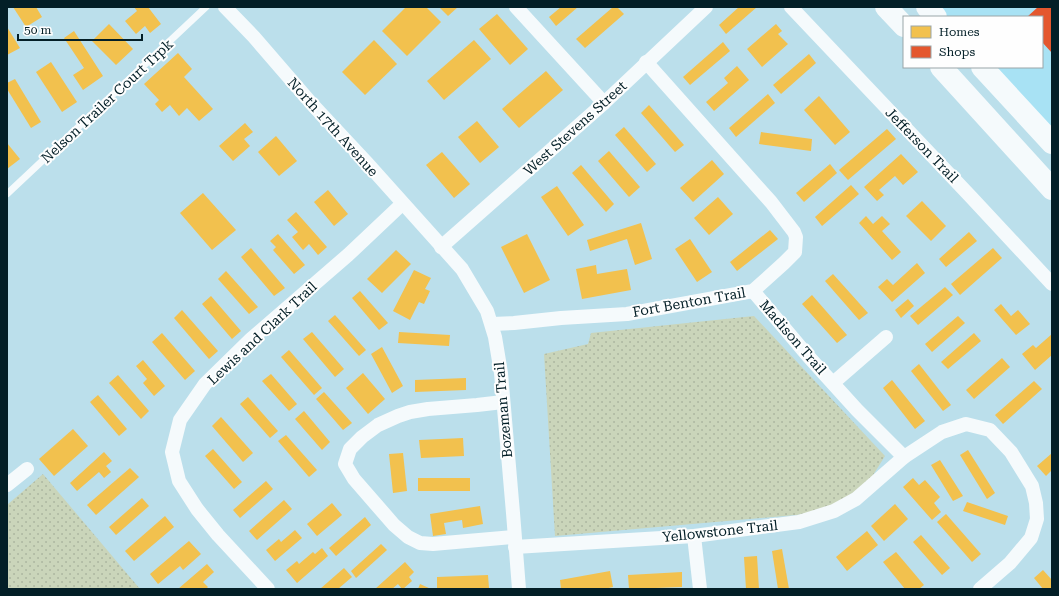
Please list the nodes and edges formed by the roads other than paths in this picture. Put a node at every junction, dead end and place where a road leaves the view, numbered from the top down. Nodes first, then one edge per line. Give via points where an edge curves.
1 (206, 7) edge
2 (225, 7) edge
3 (516, 7) edge
4 (706, 7) edge
5 (791, 7) edge
6 (886, 7) edge
7 (927, 7) edge
8 (935, 16) edge
9 (903, 25) edge
10 (646, 62) junction
11 (942, 68) edge
12 (983, 68) edge
13 (604, 104) junction
14 (1052, 143) edge
15 (1052, 188) edge
16 (7, 194) edge
17 (402, 204) junction
18 (441, 247) junction
19 (1052, 284) edge
20 (753, 291) junction
21 (492, 324) junction
22 (886, 336) dead end
23 (833, 383) junction
24 (503, 402) junction
25 (904, 457) junction
26 (26, 469) dead end
27 (7, 485) edge
28 (694, 536) junction
29 (515, 542) junction
30 (268, 589) edge
31 (519, 589) edge
32 (700, 589) edge
33 (980, 589) edge

1 - 16 lane, Nelson Trailer Court Trpk
2 - 17 street, North 17th Avenue
3 - 13 street
4 - 10 street, West Stevens Street
5 - 19 street, Jefferson Trail
6 - 9 main road
7 - 8 main road
10 - 13 street, West Stevens Street
10 - 20 street, Fort Benton Trail via 794,232 795,252
11 - 15 main road
12 - 14 main road
13 - 18 street, West Stevens Street
17 - 18 street, North 17th Avenue
17 - 30 street, Lewis and Clark Trail via 348,255 251,339 205,384 180,420 172,452 179,481 218,535
18 - 21 street, Bozeman Trail via 462,270
20 - 21 street, Fort Benton Trail via 627,314
20 - 23 street, Madison Trail
21 - 24 street, Bozeman Trail via 496,337
22 - 23 street, Madison Trail
23 - 25 street, Madison Trail
24 - 29 street, Bozeman Trail
24 - 29 street, Yellowstone Trail via 428,409 398,416 378,425 362,437 350,449 345,464 354,480 394,525 420,543
25 - 28 street, Yellowstone Trail via 856,499 834,511 799,522
25 - 33 street, Yellowstone Trail via 942,432 966,424 990,430 1011,452 1032,486 1037,519 1031,538 1010,563
26 - 27 street
28 - 29 street, Yellowstone Trail
28 - 32 street
29 - 31 street, Bozeman Trail

